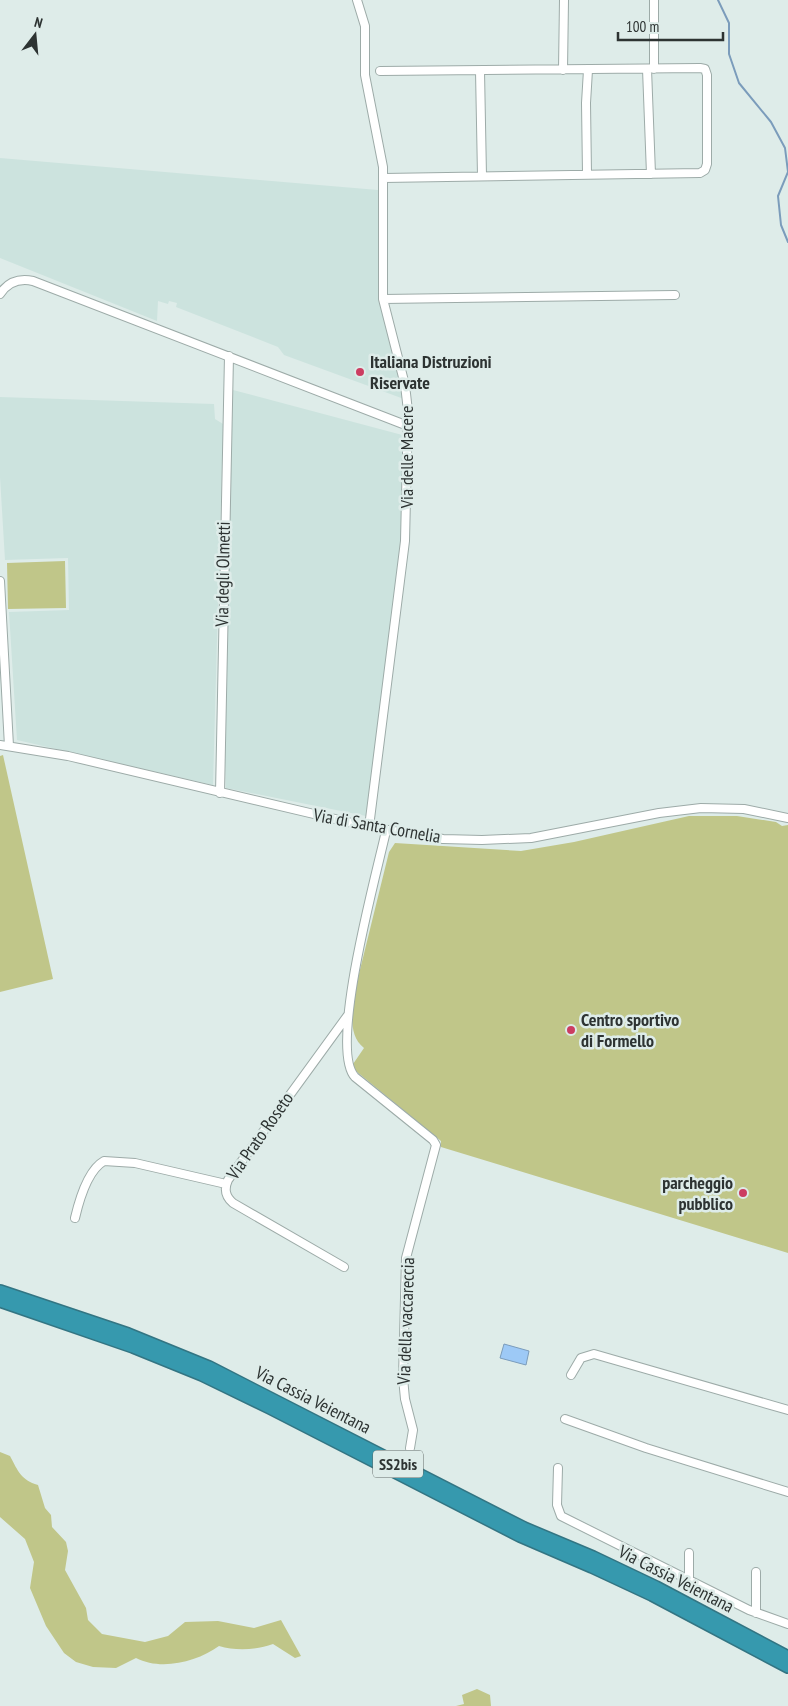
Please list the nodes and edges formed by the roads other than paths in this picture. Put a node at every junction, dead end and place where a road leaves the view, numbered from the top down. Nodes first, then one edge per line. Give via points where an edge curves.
1 (357, 0) edge
2 (564, 0) edge
3 (654, 0) edge
4 (650, 69) junction
5 (563, 70) junction
6 (588, 70) junction
7 (380, 71) dead end
8 (480, 71) junction
9 (587, 174) junction
10 (650, 174) junction
11 (482, 176) junction
12 (384, 178) junction
13 (0, 294) edge
14 (675, 294) dead end
15 (383, 299) junction
16 (229, 356) junction
17 (408, 426) junction
18 (0, 581) edge
19 (0, 745) edge
20 (9, 746) junction
21 (220, 793) junction
22 (788, 818) edge
23 (369, 828) junction
24 (386, 831) junction
25 (348, 1015) junction
26 (348, 1058) joint
27 (226, 1184) junction
28 (76, 1218) dead end
29 (344, 1267) dead end
30 (0, 1291) edge
31 (0, 1301) edge
32 (571, 1375) dead end
33 (788, 1410) edge
34 (565, 1419) dead end
35 (410, 1448) dead end
36 (558, 1468) dead end
37 (788, 1492) edge
38 (689, 1553) dead end
39 (756, 1572) dead end
40 (689, 1580) junction
41 (756, 1613) junction
42 (788, 1624) edge
43 (788, 1657) edge
44 (788, 1667) edge

1 - 12 street, Via delle Macere via 364,22 364,75
2 - 5 street
3 - 4 street
4 - 6 street
4 - 10 street
4 - 10 street via 700,68 706,71 707,164 705,170 697,174
5 - 6 street
5 - 8 street
6 - 9 street
7 - 8 street
8 - 11 street
9 - 10 street
9 - 11 street
11 - 12 street
12 - 15 street, Via delle Macere
13 - 16 street via 17,281 33,281
14 - 15 street
15 - 17 street, Via delle Macere via 406,391
16 - 17 street
16 - 21 street, Via degli Olmetti
17 - 23 street, Via delle Macere via 405,541
18 - 20 street
19 - 20 street, Via di Santa Cornelia
20 - 21 street, Via di Santa Cornelia via 68,756
21 - 23 street, Via di Santa Cornelia
22 - 24 street, Via di Santa Cornelia via 744,809 701,808 508,840 443,839
23 - 24 street, Via di Santa Cornelia
24 - 25 street, Via Prato Roseto
25 - 26 street, Via Prato Roseto
25 - 27 street, Via Prato Roseto
26 - 35 street, Via della vaccareccia via 354,1075 433,1140 436,1146 406,1258 403,1378 413,1430
27 - 28 street via 129,1162 104,1161 95,1169
27 - 29 street, Via Prato Roseto via 227,1196 233,1203
30 - 43 highway, Via Cassia Veientana / SS2bis via 137,1337 209,1367 524,1528 656,1587
31 - 44 highway, Via Cassia Veientana / SS2bis via 133,1347 209,1378 520,1536 652,1595
32 - 33 street via 581,1358 594,1354
34 - 37 street
36 - 40 street via 557,1505 561,1516
38 - 40 street
39 - 41 street
40 - 41 street
41 - 42 street

